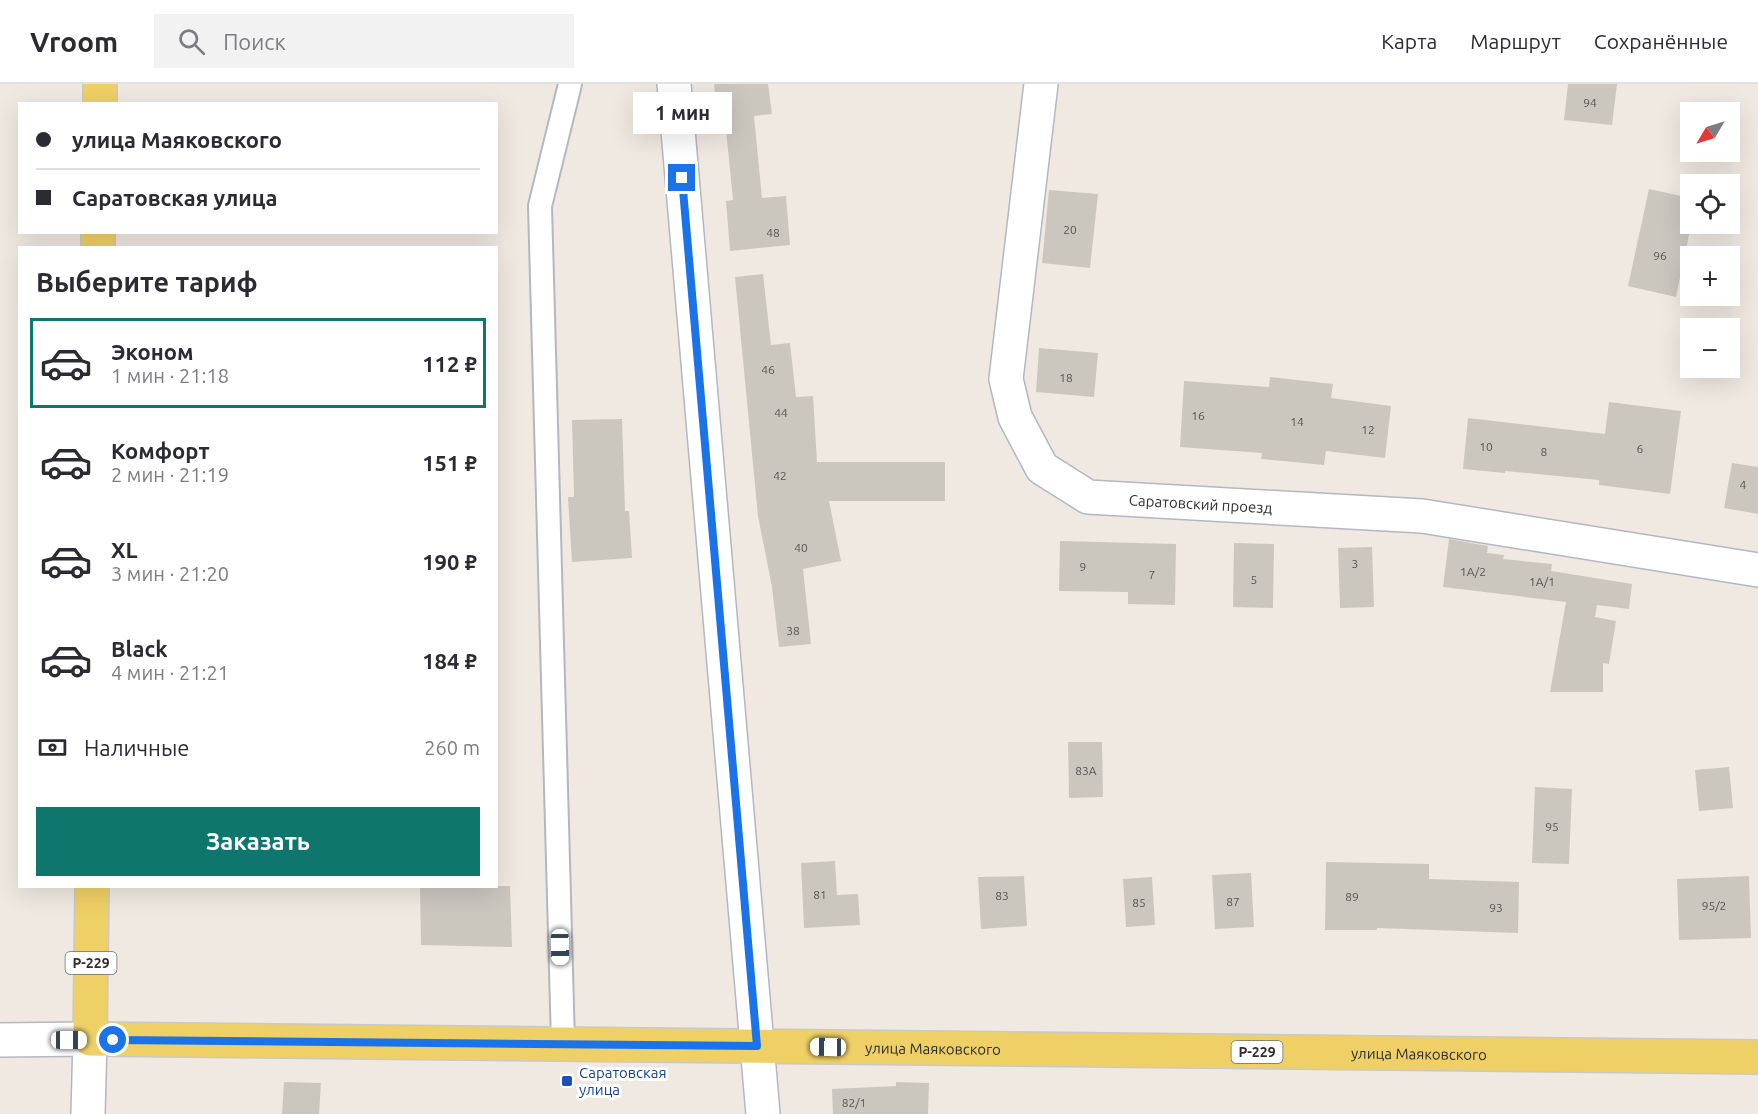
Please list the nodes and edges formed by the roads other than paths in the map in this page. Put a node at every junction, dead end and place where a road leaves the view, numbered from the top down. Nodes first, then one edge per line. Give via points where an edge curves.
1 (100, 84) edge
2 (570, 84) edge
3 (674, 84) edge
4 (1041, 84) edge
5 (100, 102) edge
6 (1758, 570) edge
7 (92, 888) edge
8 (90, 1039) junction
9 (0, 1040) edge
10 (563, 1043) junction
11 (757, 1046) junction
12 (1758, 1057) edge
13 (88, 1114) edge
14 (763, 1114) edge

1 - 5 main road
2 - 10 lane via 540,206
3 - 11 street
4 - 6 street, Саратовский проезд via 1006,380 1015,417 1042,468 1088,497 1422,516
7 - 8 main road, Р-229
8 - 9 street, улица Маяковского
8 - 10 main road, улица Маяковского / Р-229
8 - 13 street
10 - 11 main road, улица Маяковского / Р-229
11 - 12 main road, улица Маяковского / Р-229
11 - 14 street

